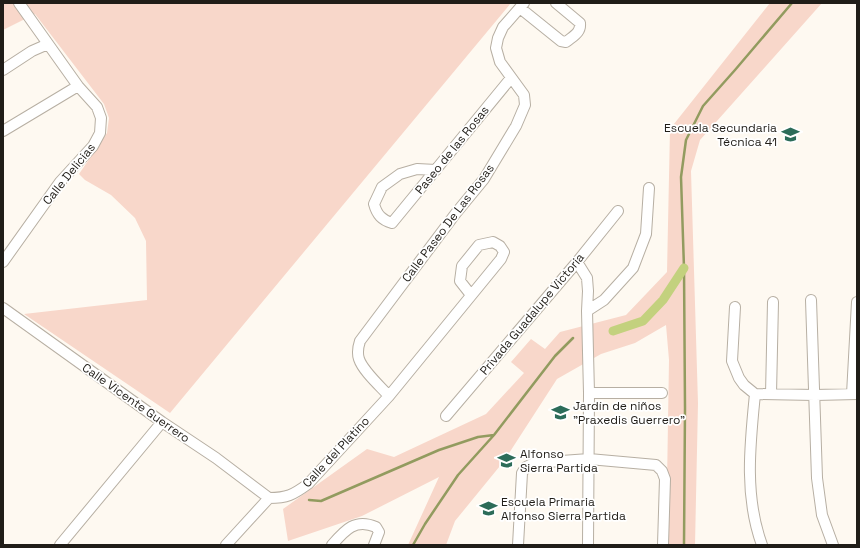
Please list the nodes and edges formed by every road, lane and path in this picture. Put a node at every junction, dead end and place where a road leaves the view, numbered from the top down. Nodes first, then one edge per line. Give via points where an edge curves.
1 (19, 3) edge
2 (556, 3) edge
3 (522, 5) edge
4 (48, 44) junction
5 (3, 70) edge
6 (511, 78) junction
7 (78, 86) junction
8 (3, 131) edge
9 (436, 170) junction
10 (649, 188) dead end
11 (618, 211) dead end
12 (3, 262) edge
13 (577, 262) junction
14 (472, 295) junction
15 (811, 300) dead end
16 (773, 302) dead end
17 (857, 302) edge
18 (735, 307) dead end
19 (3, 308) edge
20 (587, 311) junction
21 (589, 393) junction
22 (662, 393) dead end
23 (755, 394) junction
24 (771, 394) junction
25 (855, 394) edge
26 (815, 395) junction
27 (389, 396) junction
28 (446, 416) dead end
29 (162, 422) junction
30 (589, 459) junction
31 (269, 498) junction
32 (60, 545) edge
33 (226, 545) edge
34 (332, 545) edge
35 (374, 545) edge
36 (518, 545) edge
37 (588, 545) edge
38 (663, 545) edge
39 (762, 545) edge
40 (833, 545) edge

1 - 4 street, Calle Delicias
2 - 3 street via 580,23 578,33 566,42 561,41
3 - 6 street, Calle Paseo De Las Rosas via 504,28 496,48 500,62
4 - 5 street
4 - 7 street, Calle Delicias
6 - 9 street, Paseo de las Rosas
6 - 27 street, Calle Paseo De Las Rosas via 524,95 525,105 516,126 484,179 360,341 359,359 363,367
7 - 8 street
7 - 12 street, Calle Delicias via 97,107 101,118 100,133 93,146 60,182
9 - 9 street, Paseo de las Rosas via 392,223 376,213 374,204 382,187 400,174 417,168
10 - 20 street via 646,234 633,268 604,300
11 - 13 street, Privada Guadalupe Victoria
13 - 20 street via 587,278
13 - 28 street, Privada Guadalupe Victoria
14 - 14 street, Calle del Platino via 504,252 493,242 479,245 462,266 460,281
14 - 27 street, Calle del Platino
15 - 26 street
16 - 24 street
17 - 25 street
18 - 23 street via 732,361 739,378
19 - 29 street, Calle Vicente Guerrero
20 - 21 street
21 - 22 street
21 - 30 street
23 - 24 street
23 - 39 street via 750,492
24 - 26 street
25 - 26 street
26 - 40 street via 819,498
27 - 31 street, Calle del Platino via 308,484 284,498
29 - 31 street, Calle Vicente Guerrero
29 - 32 street
30 - 36 street via 534,463 526,467 522,473
30 - 37 street
30 - 38 street via 656,465 662,471 665,479
31 - 33 street
34 - 35 street via 346,529 358,524 376,527 379,532

